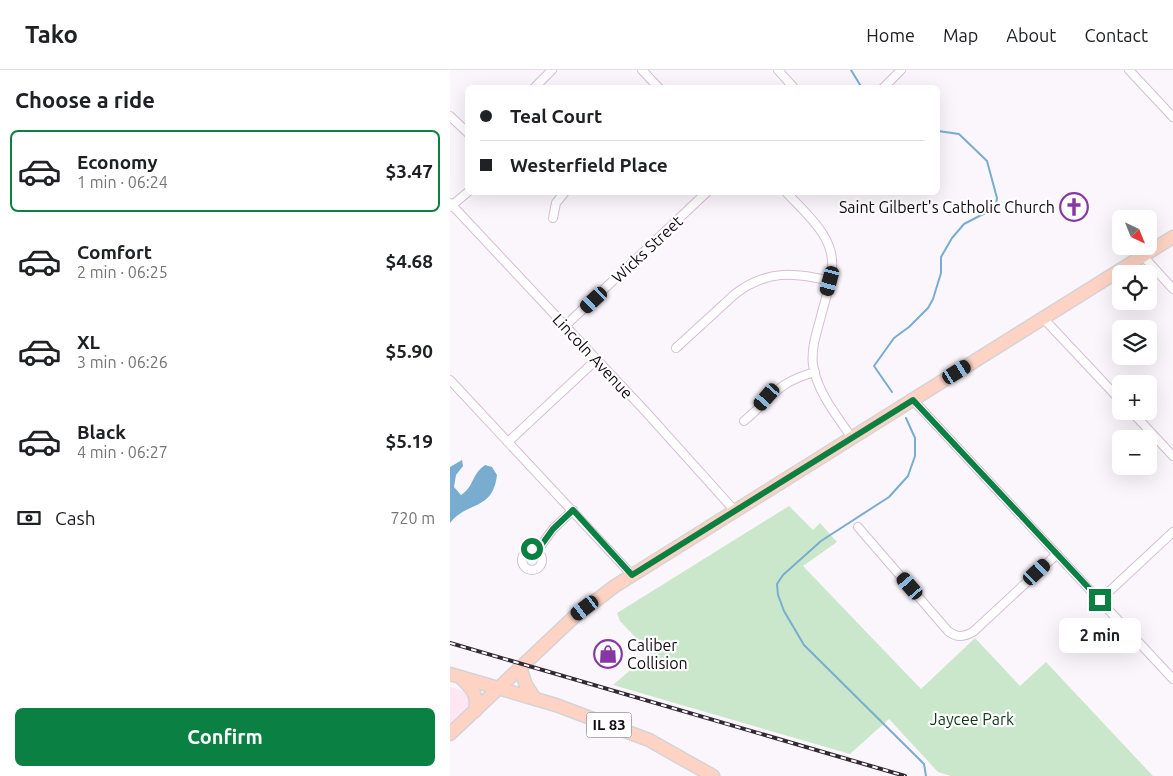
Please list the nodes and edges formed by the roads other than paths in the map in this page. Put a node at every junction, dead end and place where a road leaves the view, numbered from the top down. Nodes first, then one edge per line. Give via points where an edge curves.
1 (552, 70) edge
2 (642, 70) edge
3 (778, 70) edge
4 (901, 70) edge
5 (1129, 70) edge
6 (537, 85) edge
7 (656, 85) edge
8 (791, 85) edge
9 (885, 85) edge
10 (450, 116) edge
11 (1173, 117) edge
12 (465, 130) edge
13 (465, 194) edge
14 (563, 195) edge
15 (704, 195) edge
16 (789, 195) edge
17 (451, 205) edge
18 (553, 218) dead end
19 (1173, 237) edge
20 (1142, 256) junction
21 (830, 281) junction
22 (1173, 289) edge
23 (1043, 318) junction
24 (565, 326) junction
25 (676, 348) dead end
26 (596, 360) junction
27 (815, 372) junction
28 (450, 380) edge
29 (1112, 391) edge
30 (913, 400) junction
31 (1139, 420) edge
32 (744, 421) dead end
33 (852, 438) junction
34 (508, 442) junction
35 (1173, 456) edge
36 (573, 510) junction
37 (735, 511) junction
38 (858, 527) dead end
39 (1173, 532) edge
40 (537, 551) dead end
41 (1056, 554) junction
42 (632, 575) junction
43 (1100, 600) junction
44 (520, 668) junction
45 (455, 675) edge
46 (1173, 678) edge
47 (499, 688) junction
48 (535, 699) junction
49 (475, 711) junction
50 (450, 734) edge
51 (713, 776) edge

1 - 6 street
2 - 7 street
3 - 8 street
4 - 9 street
5 - 11 street
10 - 12 street
13 - 17 street
14 - 18 street via 556,203
15 - 24 street, Wicks Street
16 - 21 street via 824,235 830,247
17 - 24 street, Lincoln Avenue
19 - 20 main road
20 - 22 street
20 - 23 main road
21 - 25 street via 791,274 757,280 735,294
21 - 27 street via 813,349
23 - 29 street
23 - 30 main road
24 - 26 street, Lincoln Avenue
26 - 34 street
26 - 37 street, Lincoln Avenue
27 - 32 street via 778,388
27 - 33 street via 822,391
28 - 34 street
30 - 33 main road
30 - 41 street
31 - 35 street
33 - 37 main road
34 - 36 street
36 - 40 street
36 - 42 street
37 - 42 main road
38 - 41 street via 948,630 960,637 973,632
39 - 43 street
41 - 43 street
42 - 44 main road via 574,617
43 - 46 street
44 - 47 main road
44 - 48 main road
45 - 47 main road, IL 83
45 - 49 main road via 474,690
47 - 48 main road, IL 83
47 - 49 main road
48 - 51 main road, IL 83 via 649,740
49 - 50 main road

